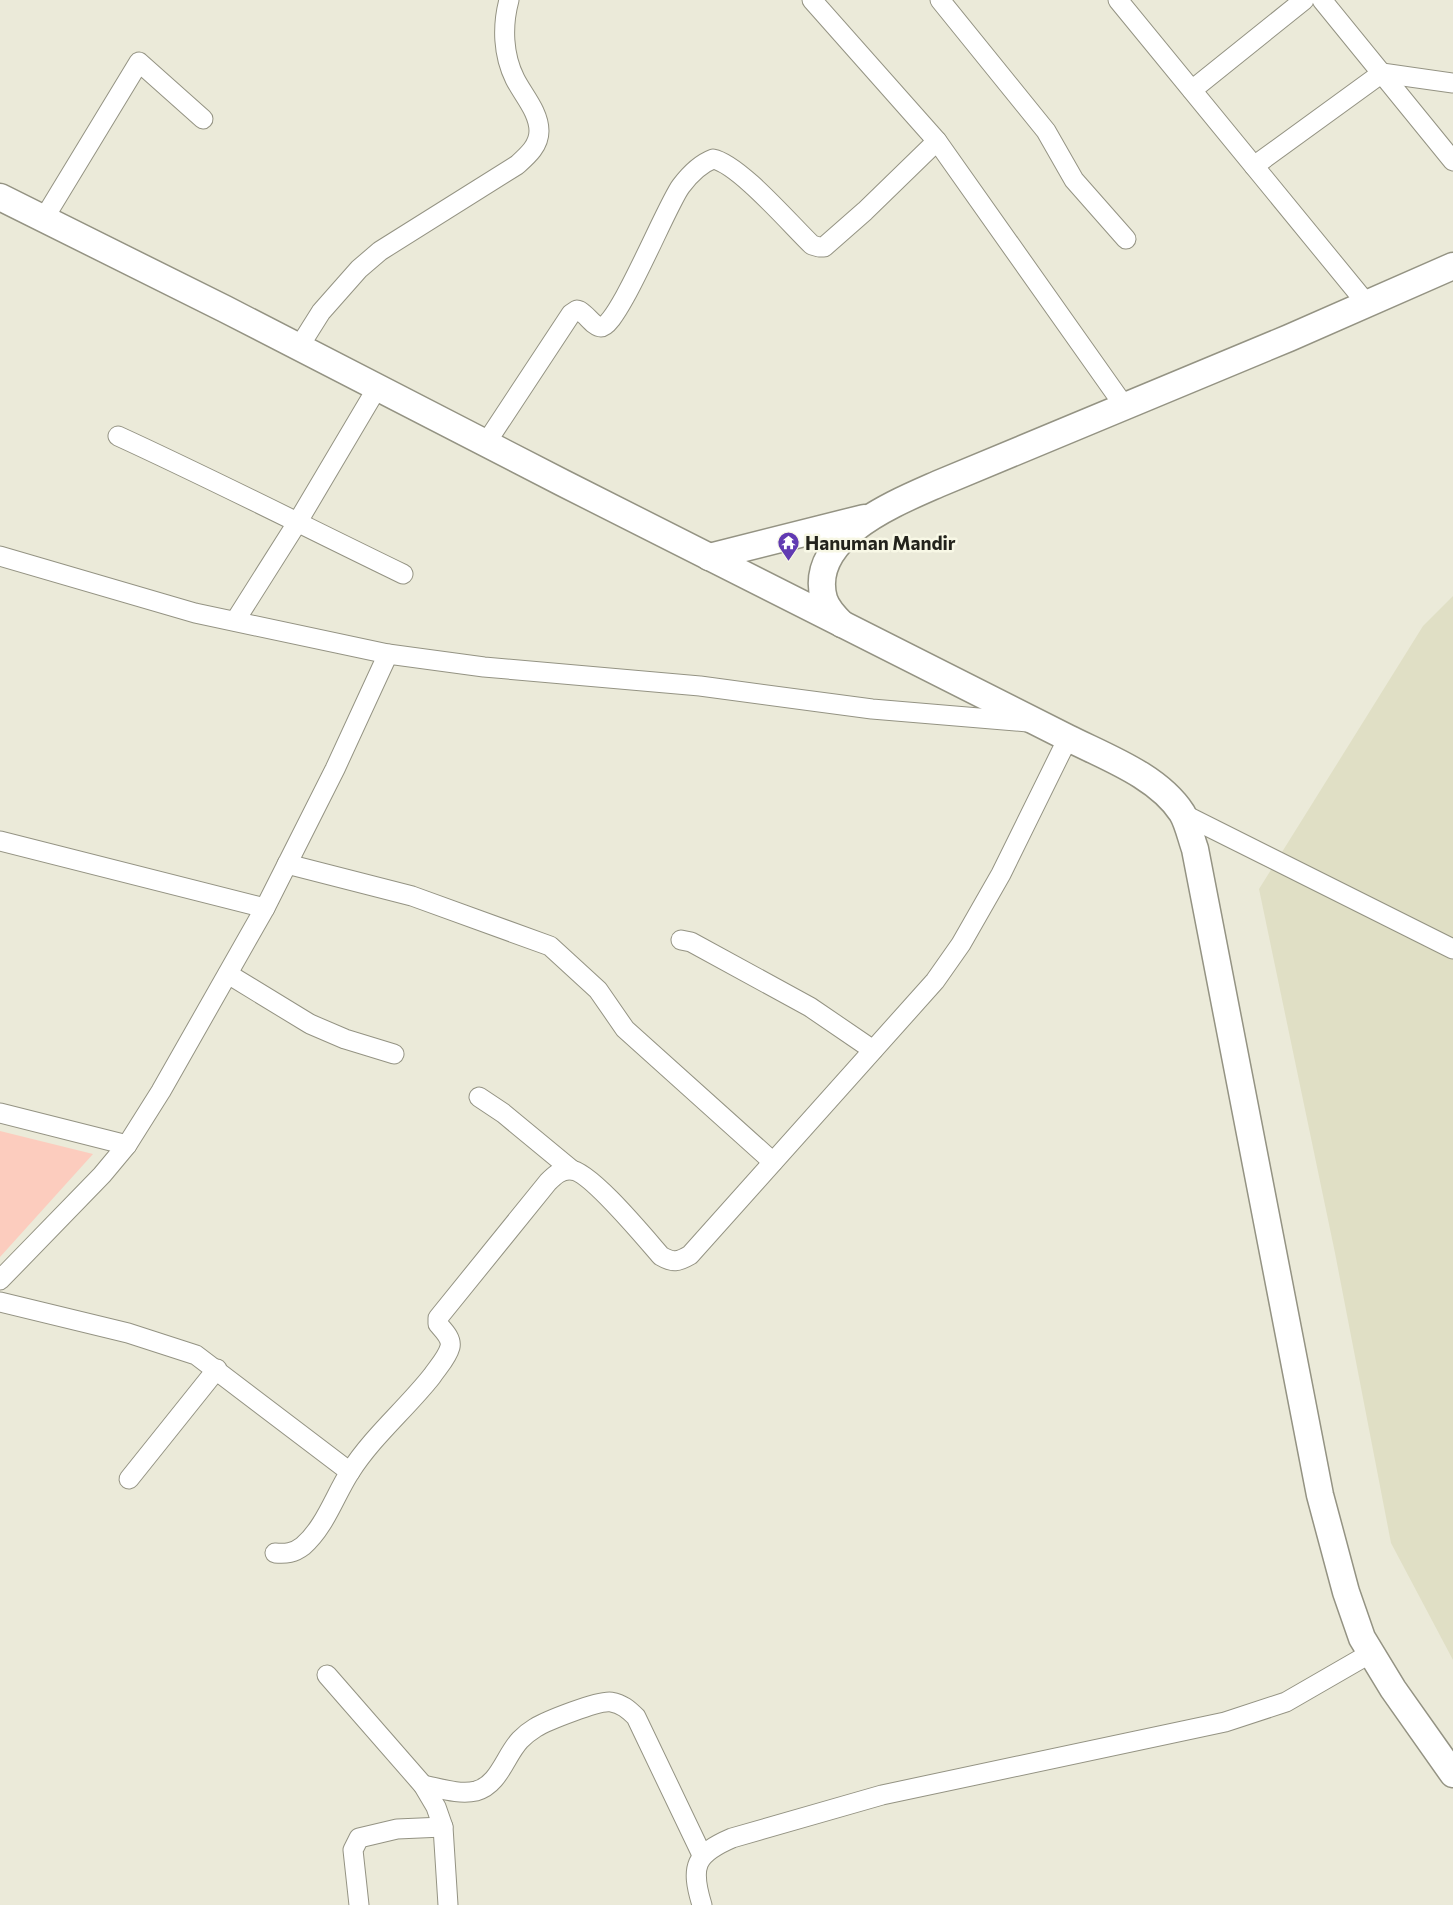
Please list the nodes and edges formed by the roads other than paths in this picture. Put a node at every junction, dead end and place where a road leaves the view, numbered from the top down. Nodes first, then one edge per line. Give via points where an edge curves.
1 (509, 0) edge
2 (812, 0) edge
3 (940, 0) edge
4 (1118, 0) edge
5 (1304, 0) edge
6 (1322, 0) edge
7 (1382, 73) junction
8 (1453, 83) edge
9 (1192, 90) junction
10 (204, 119) dead end
11 (937, 141) junction
12 (1453, 161) edge
13 (1254, 166) junction
14 (0, 197) edge
15 (44, 220) junction
16 (1126, 239) dead end
17 (1453, 266) edge
18 (1367, 304) junction
19 (299, 347) junction
20 (377, 388) junction
21 (1125, 407) junction
22 (118, 436) dead end
23 (486, 443) junction
24 (872, 516) junction
25 (297, 523) junction
26 (0, 556) edge
27 (709, 557) junction
28 (403, 574) dead end
29 (235, 622) junction
30 (842, 625) junction
31 (388, 654) junction
32 (1038, 722) junction
33 (1068, 738) junction
34 (1183, 814) junction
35 (0, 841) edge
36 (288, 864) junction
37 (265, 908) junction
38 (681, 940) dead end
39 (1453, 949) edge
40 (228, 974) junction
41 (873, 1050) junction
42 (394, 1054) dead end
43 (479, 1097) dead end
44 (0, 1113) edge
45 (127, 1145) junction
46 (773, 1162) junction
47 (572, 1170) junction
48 (0, 1280) edge
49 (0, 1302) edge
50 (217, 1369) junction
51 (350, 1472) junction
52 (129, 1479) dead end
53 (275, 1553) dead end
54 (1371, 1653) junction
55 (327, 1676) dead end
56 (1453, 1774) edge
57 (423, 1785) junction
58 (443, 1827) junction
59 (702, 1855) junction
60 (359, 1905) edge
61 (448, 1905) edge
62 (702, 1905) edge

1 - 19 street via 504,29 505,50 514,78 538,122 537,141 531,152 517,165 380,251 359,269 321,312
2 - 11 street
3 - 16 street via 1046,131 1074,180
4 - 9 street
5 - 9 street
6 - 7 street
7 - 8 street
7 - 12 street
7 - 13 street
9 - 13 street
10 - 15 street via 139,62
11 - 21 street
11 - 23 street via 865,211 819,247 812,245 729,166 713,159 704,162 680,187 633,283 609,323 602,327 577,310 571,314
13 - 18 street
14 - 15 street
15 - 19 street
17 - 18 street
18 - 21 street
19 - 20 street
20 - 23 street
20 - 25 street
21 - 24 street via 938,484
22 - 25 street
23 - 27 street
24 - 27 street
24 - 30 street via 850,532 826,564 822,583 824,600
25 - 28 street
25 - 29 street
26 - 29 street
27 - 30 street
29 - 31 street
30 - 32 street
31 - 32 street via 700,686 872,709
31 - 36 street
32 - 33 street
33 - 34 street via 1141,775 1165,792
33 - 41 street via 1001,874 962,944 935,981
34 - 39 street
34 - 54 street via 1195,849 1320,1496 1346,1592 1362,1638
35 - 37 street
36 - 37 street
36 - 46 street via 412,896 550,946 598,990 625,1028
37 - 40 street
38 - 41 street via 691,942 810,1007
40 - 42 street via 310,1024
40 - 45 street
41 - 46 street
43 - 47 street
44 - 45 street
45 - 48 street
46 - 47 street via 690,1255 680,1261 670,1261 661,1256 606,1195
47 - 51 street via 563,1170 548,1182 440,1314 438,1324 450,1342 444,1360
49 - 50 street via 178,1348
50 - 51 street
50 - 52 street
51 - 53 street via 304,1545 294,1552
54 - 56 street
54 - 59 street via 1286,1702 1225,1722 882,1795 732,1838
55 - 57 street
57 - 58 street
57 - 59 street via 459,1792 476,1791 489,1784 520,1740 535,1728 608,1701 624,1706 636,1717
58 - 60 street via 397,1829 359,1838 353,1850
58 - 61 street
59 - 62 street via 696,1871 696,1886

